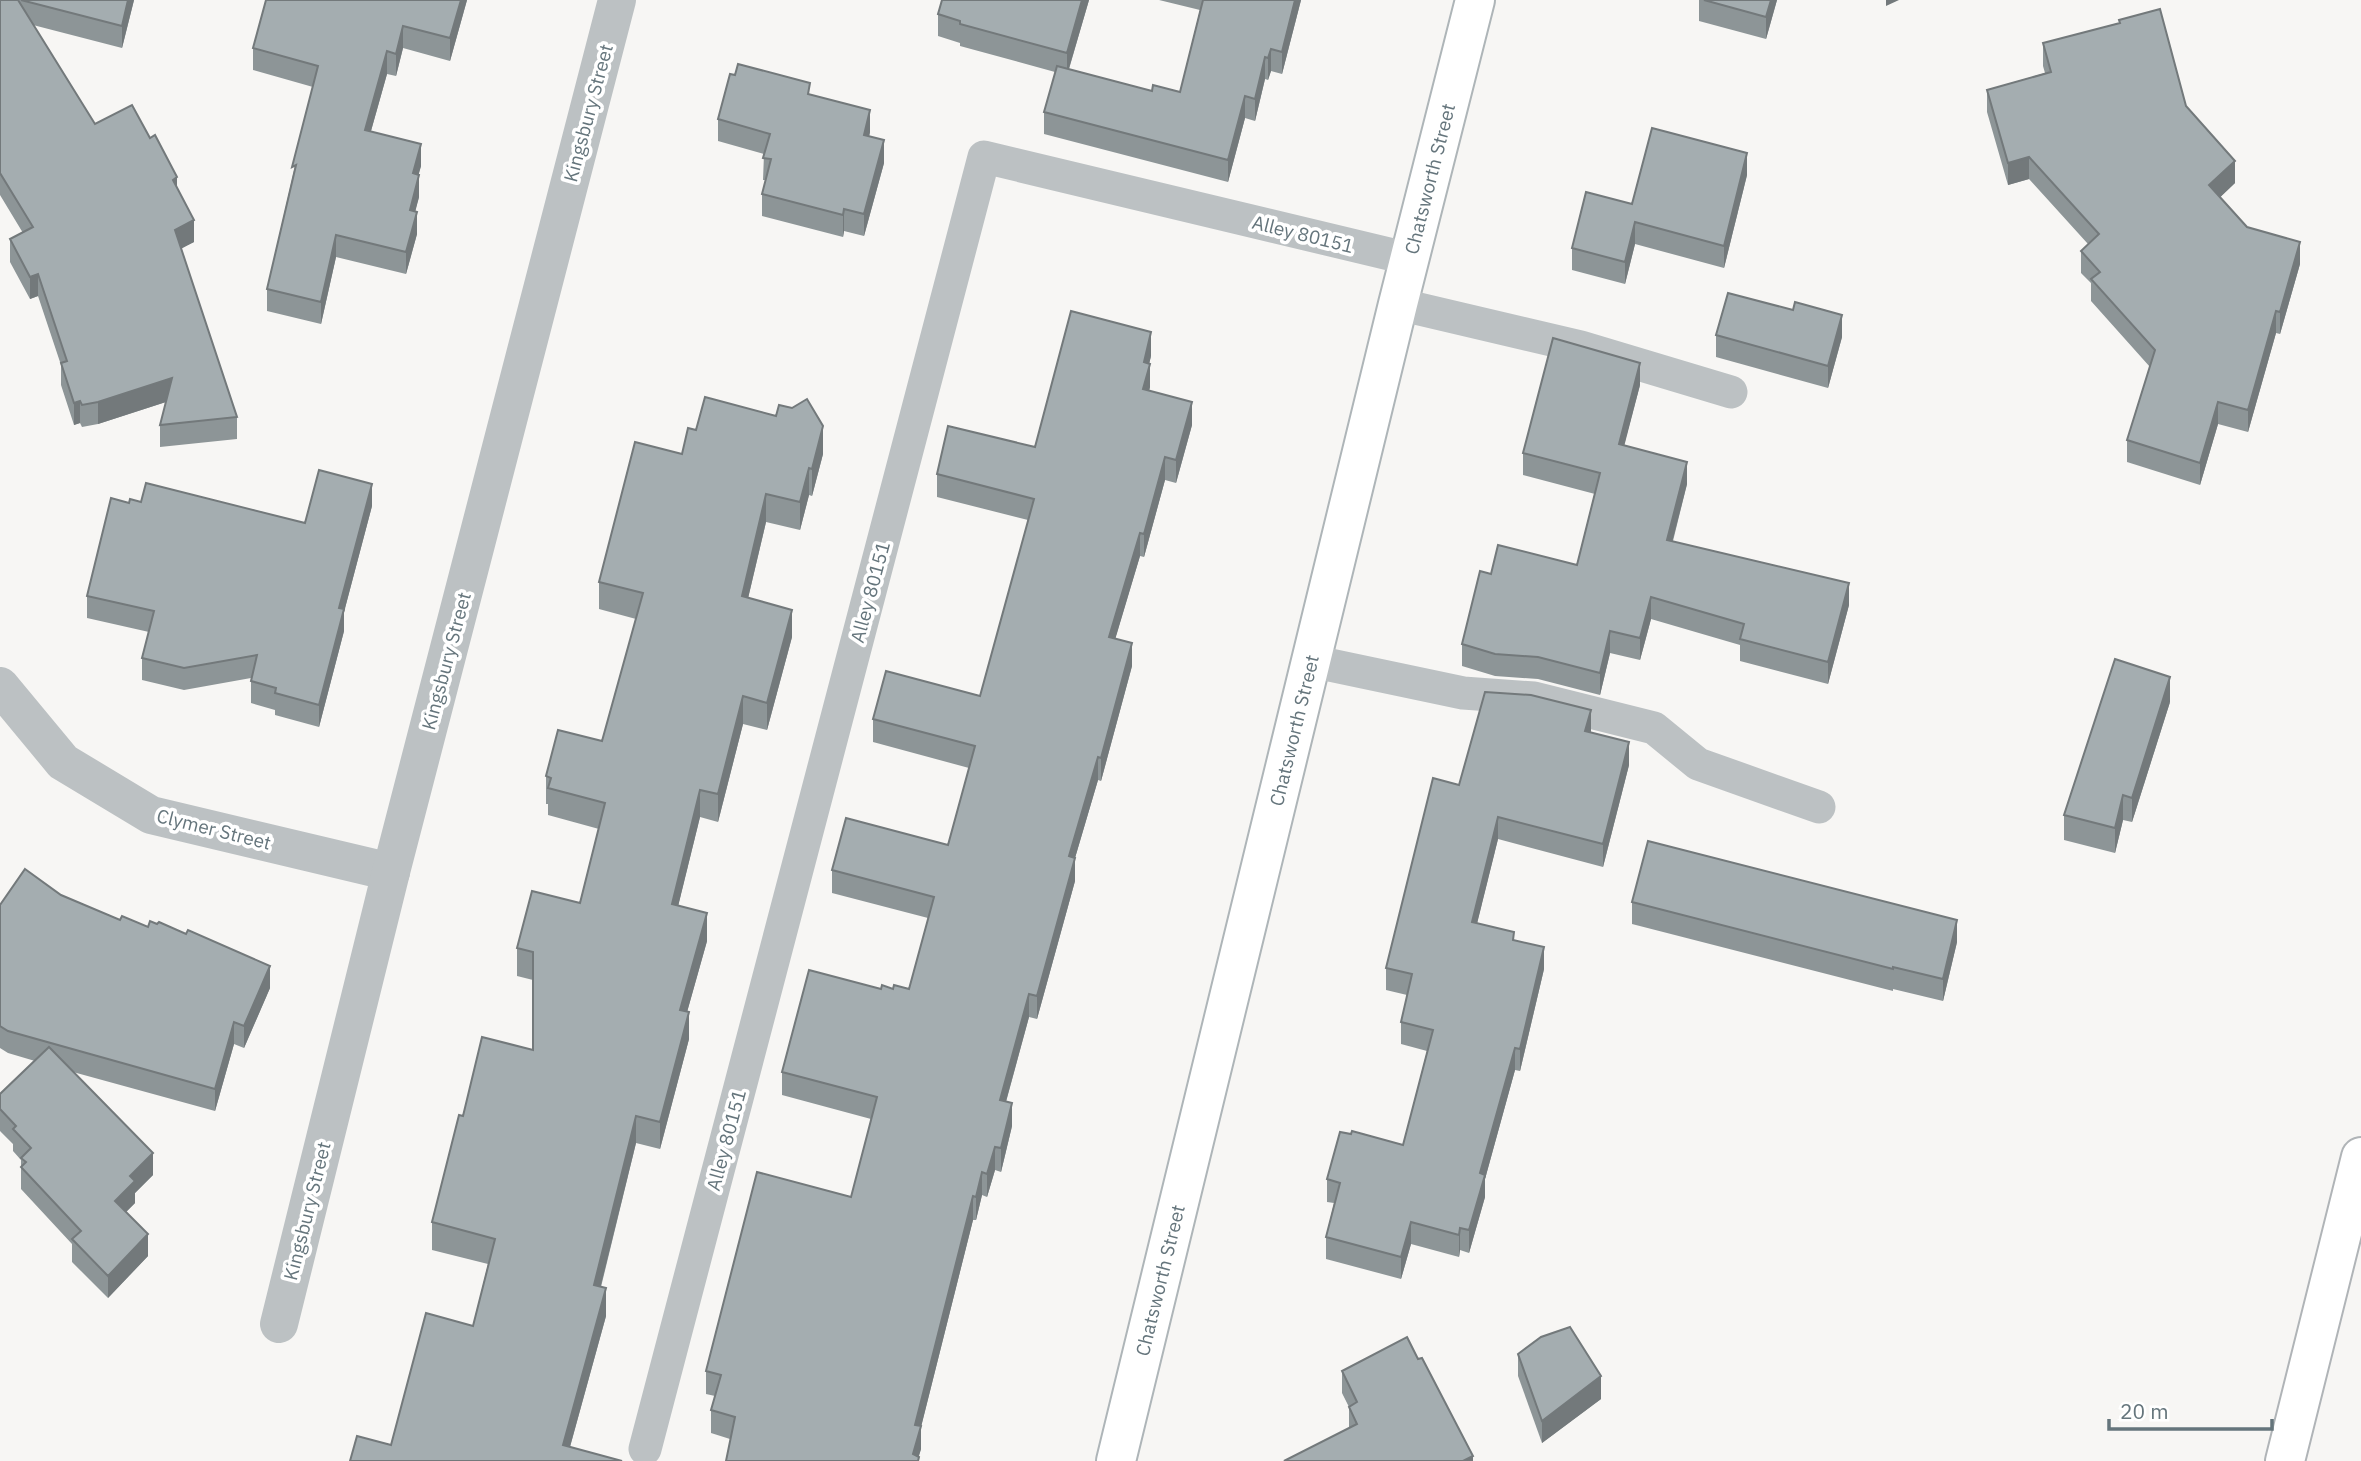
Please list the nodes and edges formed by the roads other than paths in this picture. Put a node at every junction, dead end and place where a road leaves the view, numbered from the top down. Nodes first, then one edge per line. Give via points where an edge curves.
1 (617, 0) edge
2 (1475, 0) edge
3 (1410, 260) junction
4 (1398, 304) junction
5 (1731, 392) dead end
6 (1311, 661) junction
7 (0, 686) edge
8 (1819, 807) dead end
9 (391, 872) junction
10 (2361, 1157) edge
11 (279, 1324) dead end
12 (645, 1449) dead end
13 (1116, 1461) edge
14 (2285, 1461) edge

1 - 9 street, Kingsbury Street
2 - 3 main road, Chatsworth Street
3 - 4 main road, Chatsworth Street
3 - 12 lane, Alley 80151 via 984,157
4 - 5 lane via 1581,347
4 - 6 main road, Chatsworth Street
6 - 8 lane via 1463,693 1534,698 1654,728 1698,764
6 - 13 main road, Chatsworth Street
7 - 9 street, Clymer Street via 63,762 151,815
9 - 11 street, Kingsbury Street
10 - 14 main road

